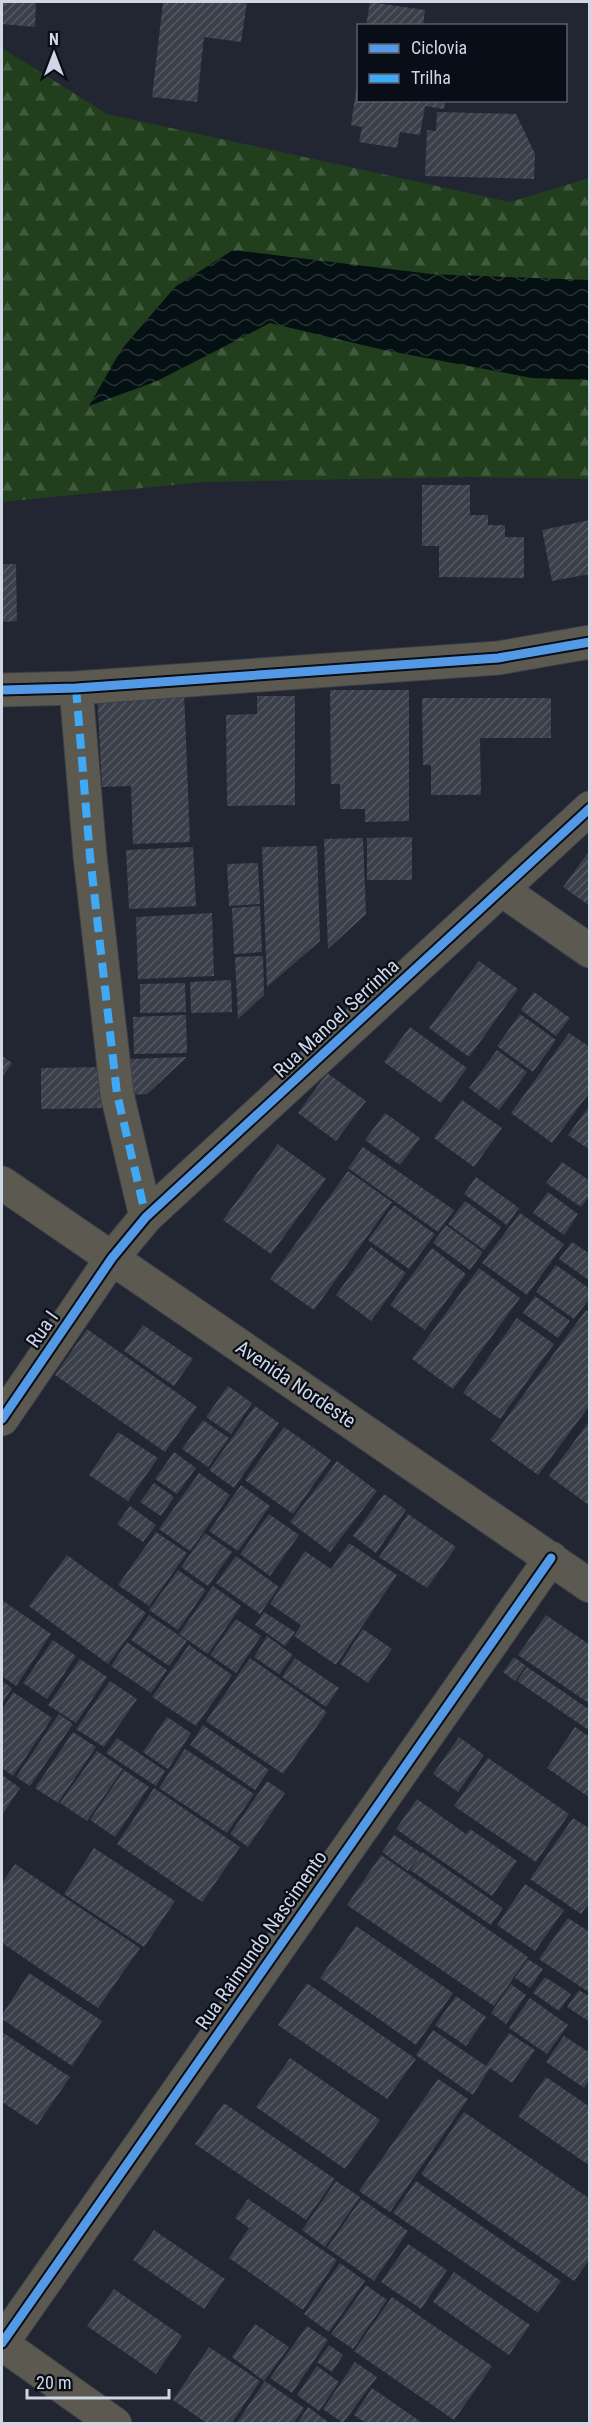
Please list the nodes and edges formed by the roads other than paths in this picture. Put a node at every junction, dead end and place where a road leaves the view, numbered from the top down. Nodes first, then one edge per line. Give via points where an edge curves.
1 (590, 642) edge
2 (76, 688) junction
3 (2, 690) edge
4 (590, 808) edge
5 (502, 890) junction
6 (590, 951) edge
7 (2, 1183) edge
8 (146, 1217) junction
9 (112, 1258) junction
10 (2, 1419) edge
11 (551, 1558) junction
12 (590, 1586) edge
13 (2, 2344) edge
14 (115, 2424) edge

1 - 2 street via 498,657
2 - 3 street
2 - 8 street via 117,1094
4 - 5 street, Rua Manoel Serrinha
5 - 6 street
5 - 8 street, Rua Manoel Serrinha
7 - 9 street, Avenida Nordeste
8 - 9 street, Rua Manoel Serrinha
9 - 10 street, Rua I
9 - 11 street, Avenida Nordeste
11 - 12 street, Avenida Nordeste
11 - 13 street, Rua Raimundo Nascimento
13 - 14 street

